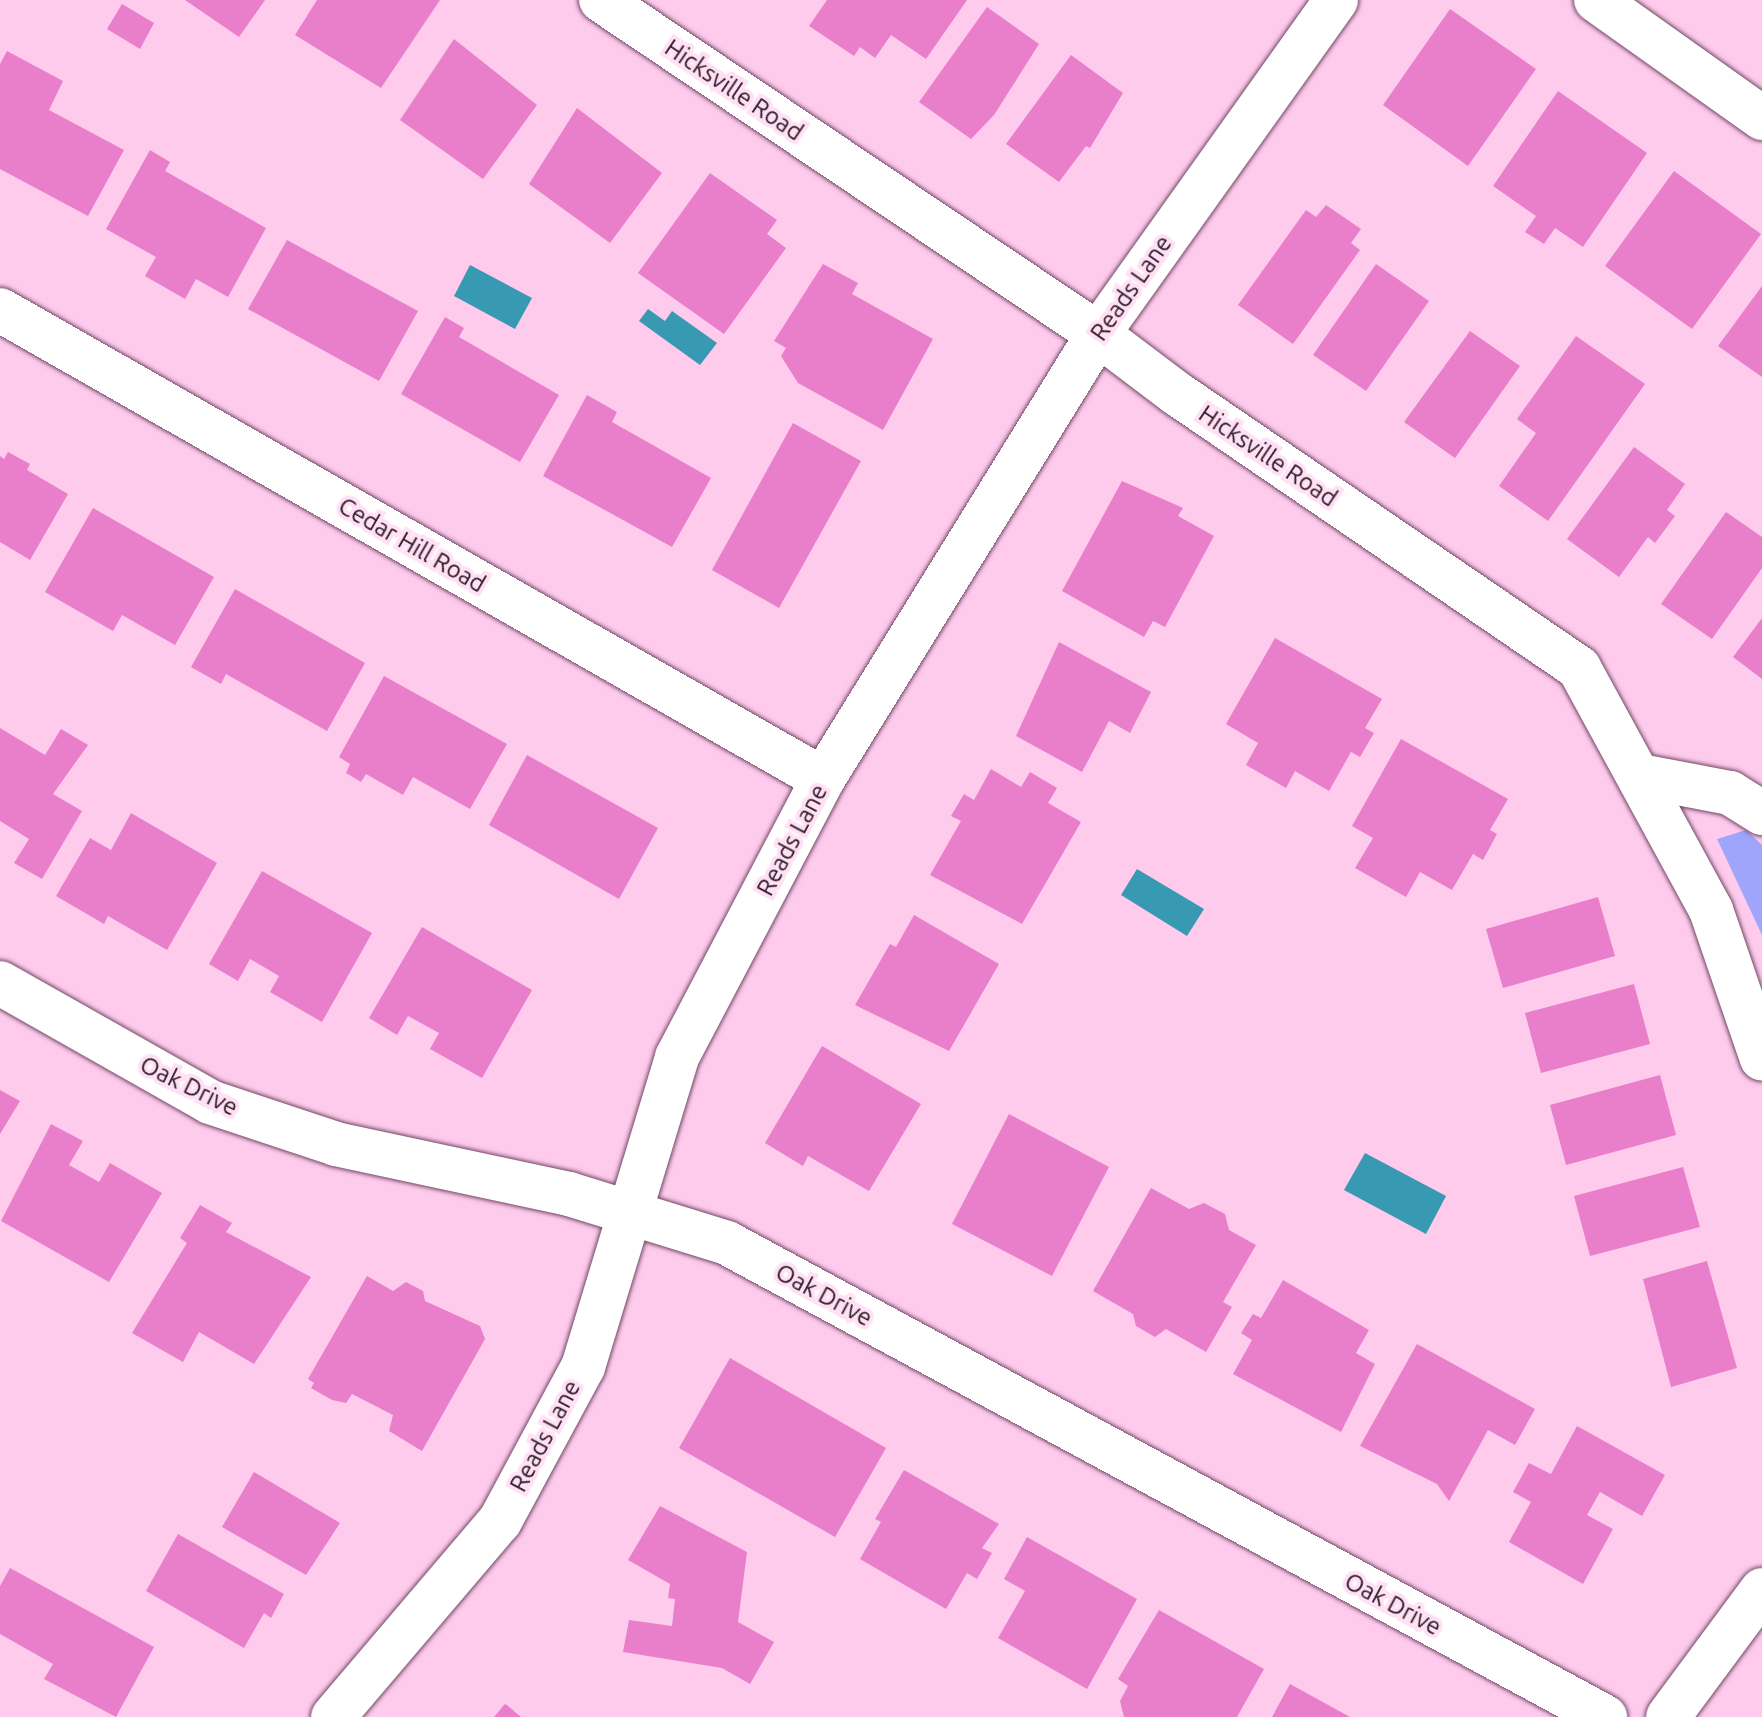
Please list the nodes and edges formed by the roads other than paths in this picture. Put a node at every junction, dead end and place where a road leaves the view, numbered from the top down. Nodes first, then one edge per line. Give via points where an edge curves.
1 (601, 0) edge
2 (1336, 0) edge
3 (1596, 0) edge
4 (1762, 118) edge
5 (0, 310) edge
6 (1098, 334) junction
7 (1641, 776) junction
8 (823, 779) junction
9 (1762, 813) edge
10 (0, 983) edge
11 (1762, 1059) edge
12 (630, 1213) junction
13 (1762, 1590) edge
14 (333, 1717) edge
15 (1605, 1717) edge
16 (1668, 1717) edge

1 - 6 street, Hicksville Road
2 - 6 street, Reads Lane
3 - 4 street
5 - 8 street, Cedar Hill Road
6 - 7 street, Hicksville Road via 1579,668
6 - 8 street, Reads Lane
7 - 9 street via 1730,793
7 - 11 street, Hicksville Road via 1711,910
8 - 12 street, Reads Lane via 677,1057
10 - 12 street, Oak Drive via 210,1102 336,1144 530,1184
12 - 14 street, Reads Lane via 583,1367 500,1521
12 - 15 street, Oak Drive via 727,1243
13 - 16 street

